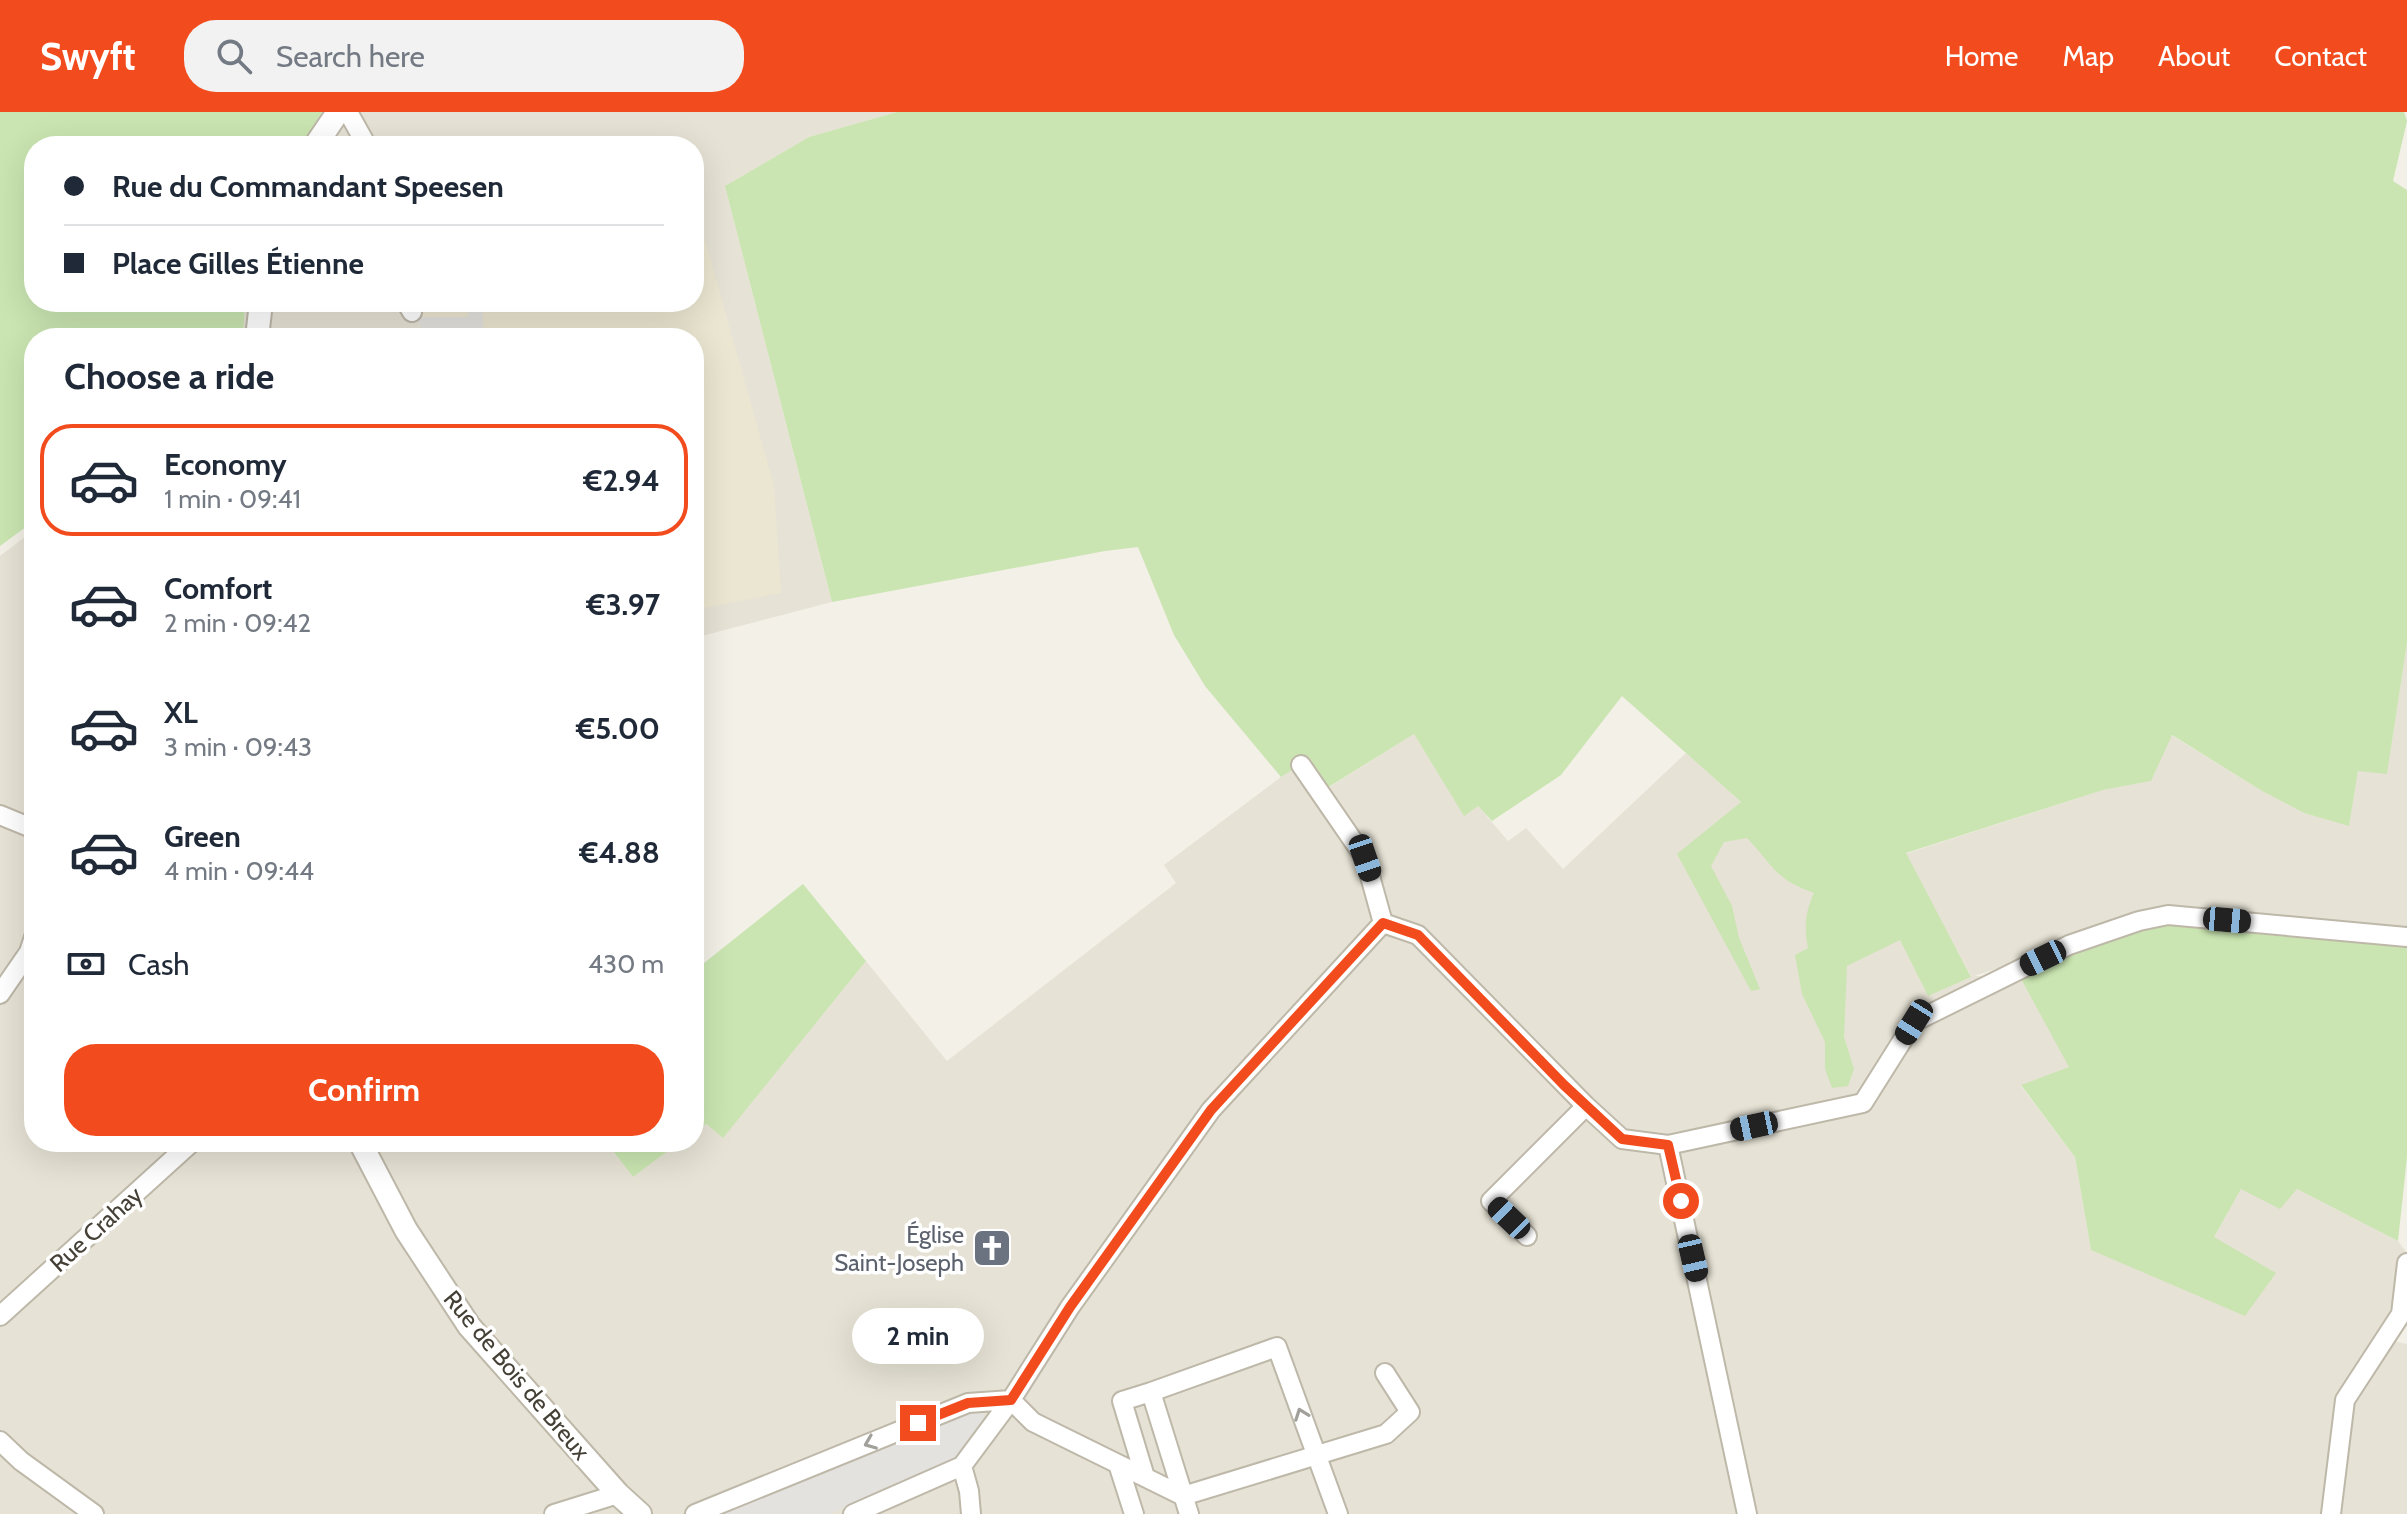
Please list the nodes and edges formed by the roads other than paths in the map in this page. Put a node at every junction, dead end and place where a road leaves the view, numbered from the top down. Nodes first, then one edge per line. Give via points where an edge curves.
1 (338, 112) edge
2 (348, 112) edge
3 (322, 136) edge
4 (361, 136) edge
5 (1301, 765) dead end
6 (0, 815) edge
7 (24, 825) edge
8 (1383, 923) junction
9 (2407, 937) edge
10 (24, 959) edge
11 (0, 994) edge
12 (1586, 1106) junction
13 (1668, 1145) junction
14 (181, 1152) edge
15 (365, 1152) edge
16 (1527, 1236) dead end
17 (2407, 1263) edge
18 (0, 1316) edge
19 (1385, 1373) dead end
20 (1151, 1392) junction
21 (1011, 1400) junction
22 (0, 1441) edge
23 (1315, 1454) junction
24 (1118, 1464) junction
25 (962, 1466) junction
26 (1145, 1477) junction
27 (618, 1494) junction
28 (1183, 1496) junction
29 (94, 1514) edge
30 (554, 1514) edge
31 (640, 1514) edge
32 (695, 1514) edge
33 (853, 1514) edge
34 (971, 1514) edge
35 (1134, 1514) edge
36 (1189, 1514) edge
37 (1338, 1514) edge
38 (1747, 1514) edge
39 (2331, 1514) edge

1 - 3 street
2 - 4 street
5 - 8 street via 1365,858
6 - 7 street
8 - 12 street via 1418,935
8 - 21 street via 1211,1110 1070,1307
9 - 13 street via 2168,915 2139,921 2069,945 1914,1022 1863,1103
10 - 11 street
12 - 13 street via 1622,1139
12 - 16 street via 1491,1201
13 - 38 street
14 - 18 street, Rue Crahay
15 - 27 street, Rue de Bois de Breux via 406,1230 469,1326
17 - 39 street via 2401,1314 2345,1400
19 - 23 street via 1410,1412 1386,1434
23 -> 20 street via 1277,1347
20 - 26 street via 1122,1401
20 - 28 street
21 - 24 street via 1033,1422
21 - 25 street
21 -> 32 street via 968,1403
22 - 29 street
23 - 28 street
23 - 37 street
24 - 26 street
24 - 35 street
25 - 33 street
25 - 34 street
26 - 28 street
27 - 30 street
27 - 31 street, Rue de Bois de Breux
28 - 36 street

